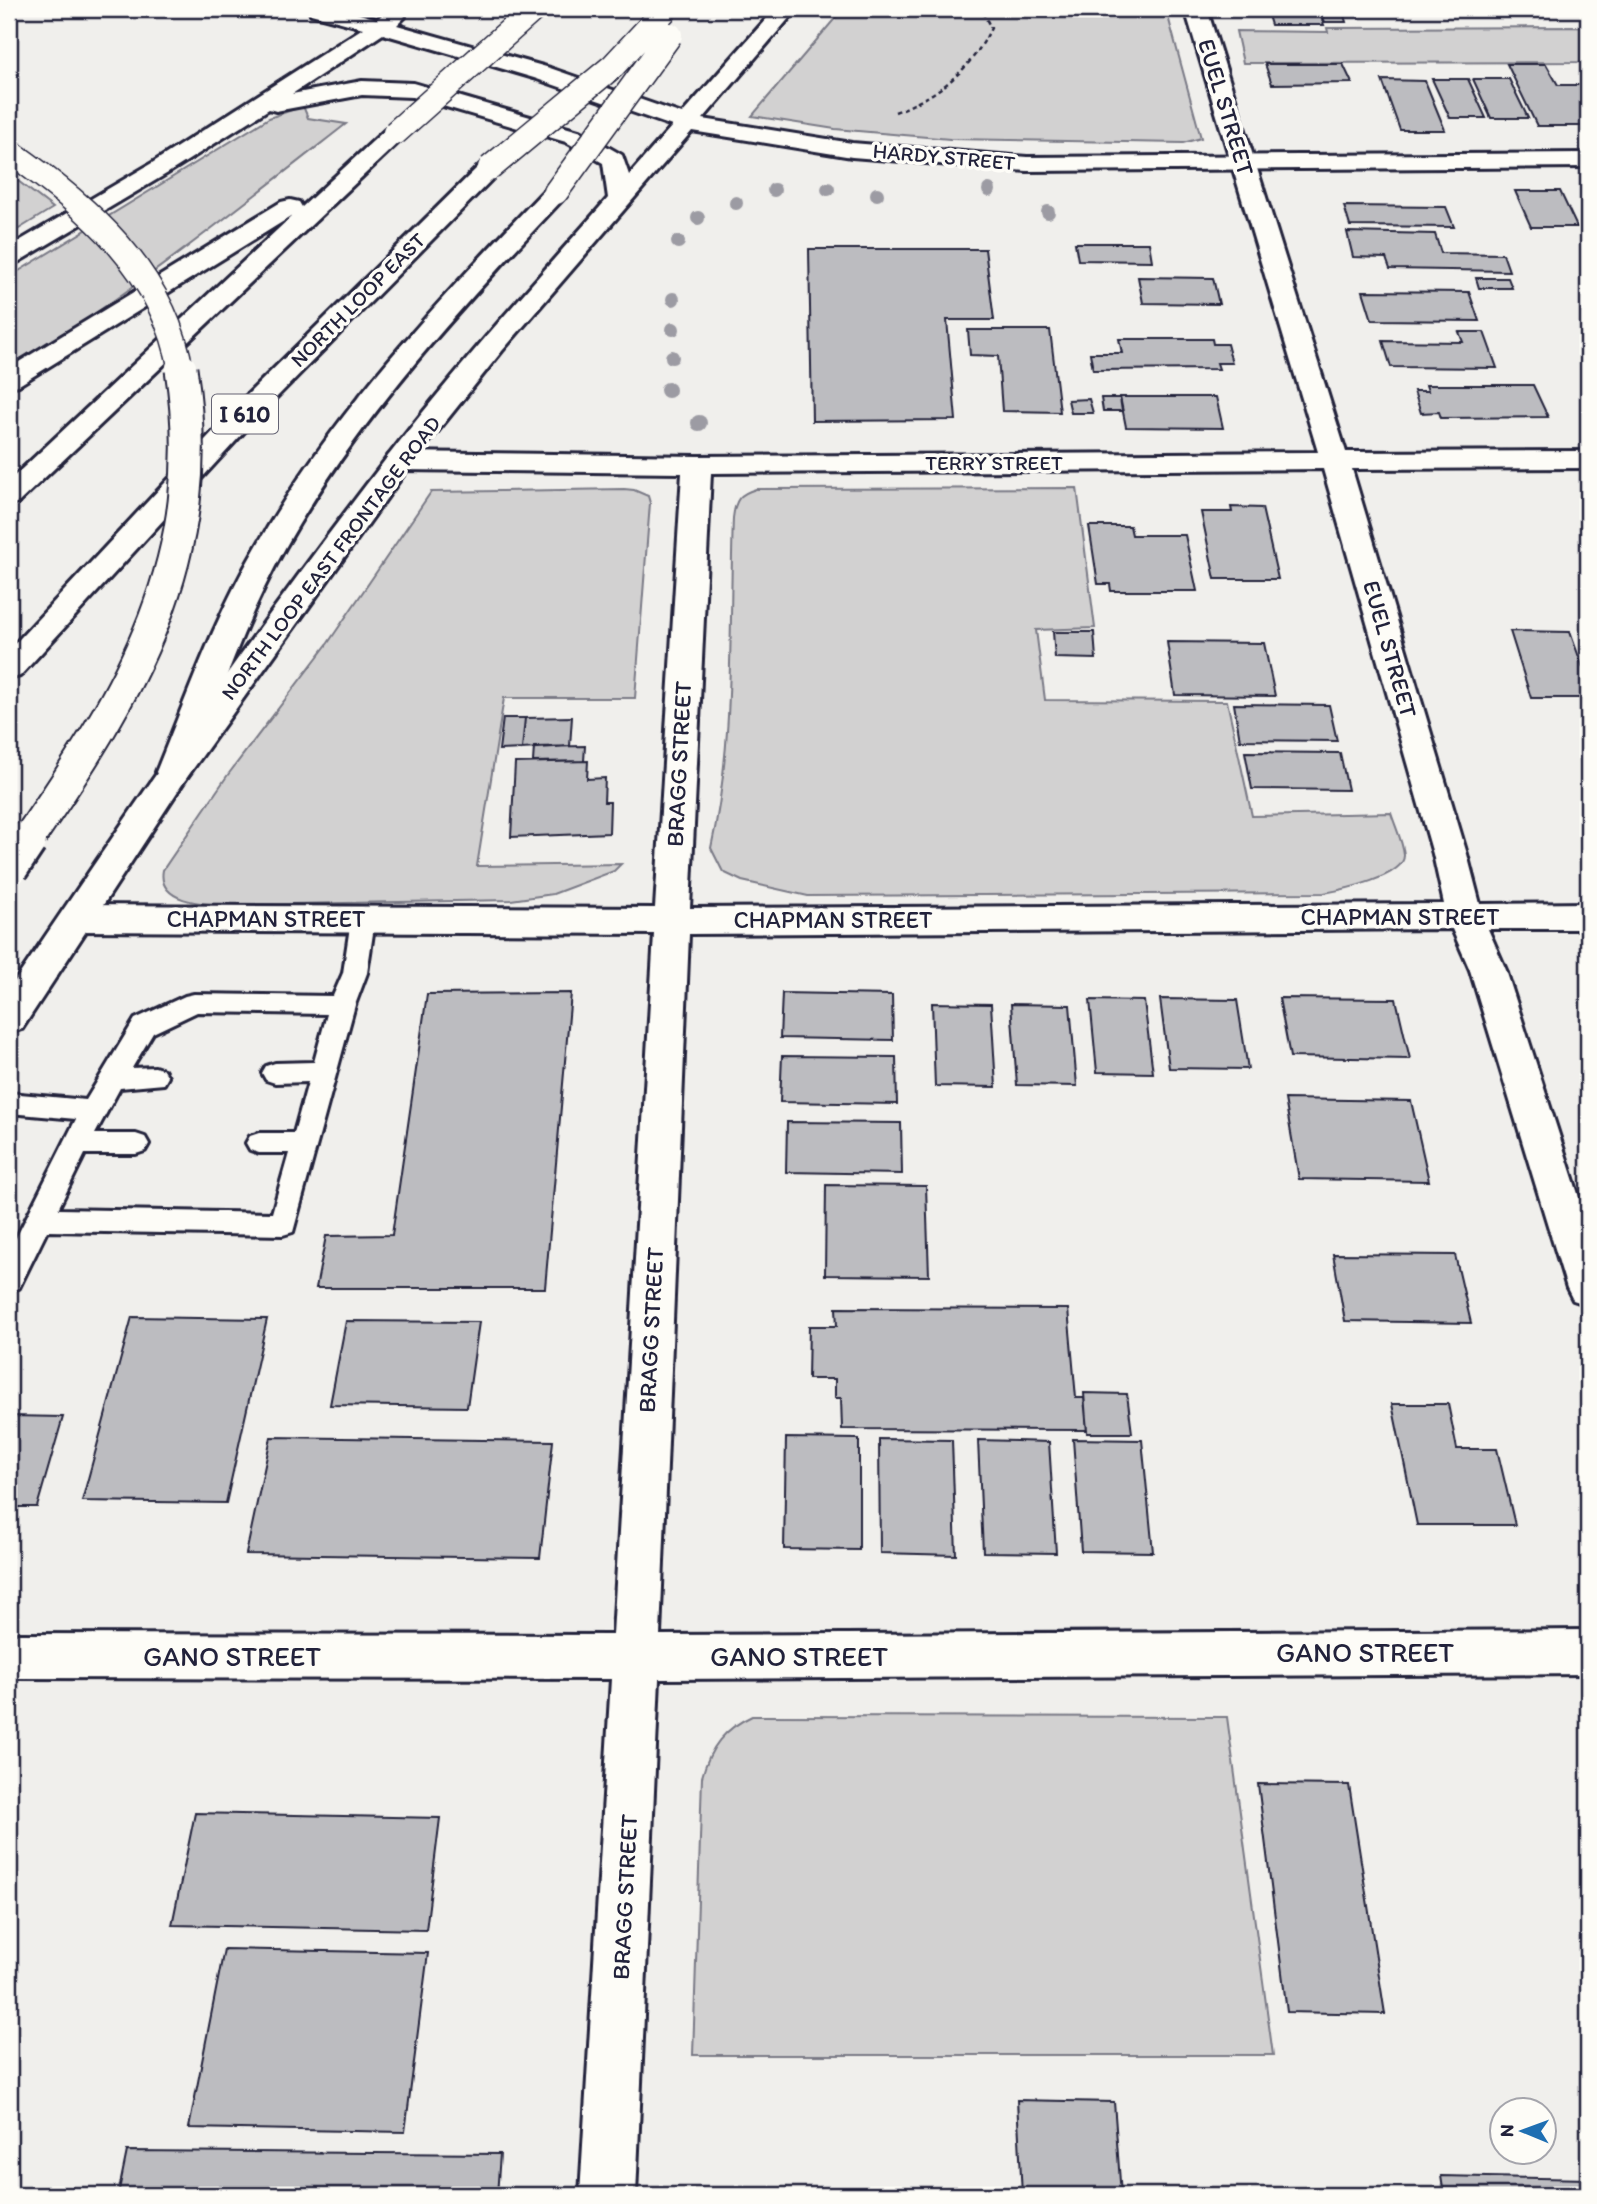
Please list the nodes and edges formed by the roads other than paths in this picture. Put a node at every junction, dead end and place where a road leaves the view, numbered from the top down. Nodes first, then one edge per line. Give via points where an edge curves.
1 (319, 9) edge
2 (404, 9) edge
3 (534, 9) edge
4 (666, 9) edge
5 (690, 9) edge
6 (786, 9) edge
7 (1196, 9) edge
8 (381, 27) junction
9 (251, 110) junction
10 (687, 123) junction
11 (9, 151) edge
12 (1588, 160) edge
13 (1243, 162) junction
14 (358, 166) junction
15 (621, 201) junction
16 (9, 257) edge
17 (9, 380) edge
18 (1588, 459) edge
19 (399, 461) junction
20 (1335, 461) junction
21 (697, 465) junction
22 (9, 496) edge
23 (9, 669) edge
24 (173, 772) junction
25 (9, 867) edge
26 (1588, 916) edge
27 (1465, 917) junction
28 (77, 918) junction
29 (363, 920) junction
30 (670, 921) junction
31 (342, 1005) junction
32 (9, 1019) edge
33 (324, 1072) junction
34 (275, 1073) dead end
35 (155, 1077) dead end
36 (113, 1078) junction
37 (9, 1104) edge
38 (93, 1111) junction
39 (260, 1143) dead end
40 (304, 1143) junction
41 (76, 1144) junction
42 (136, 1144) dead end
43 (39, 1220) junction
44 (9, 1280) edge
45 (1588, 1289) edge
46 (1588, 1652) edge
47 (9, 1656) edge
48 (637, 1657) junction
49 (608, 2195) edge

1 - 8 main road, HARDY STREET
2 - 8 main road
3 - 14 main road, bridge
4 - 23 main road, NORTH LOOP EAST / I 610, bridge via 613,66 490,168 258,400
5 - 24 main road, bridge via 556,192 419,339 352,424 270,548 240,607
6 - 10 main road, NORTH LOOP EAST FRONTAGE ROAD
7 - 13 main road, EUEL STREET
8 - 9 main road
8 - 10 main road, HARDY STREET
9 - 15 main road via 362,89 413,90 574,137 595,148 614,160
9 - 16 main road
10 - 13 main road, HARDY STREET via 852,150 1016,163
10 - 15 main road, NORTH LOOP EAST FRONTAGE ROAD
11 - 25 main road, bridge via 58,185 114,238 150,289 176,342 186,418 187,492 170,572 135,664 94,741
12 - 13 main road, HARDY STREET
13 - 20 main road, EUEL STREET
14 - 17 main road
14 - 22 main road
15 - 19 main road, NORTH LOOP EAST FRONTAGE ROAD via 493,345
18 - 20 main road, TERRY STREET
19 - 21 main road, TERRY STREET
19 - 24 main road, NORTH LOOP EAST FRONTAGE ROAD
20 - 21 main road, TERRY STREET
20 - 27 main road, EUEL STREET via 1447,841
21 - 30 main road, BRAGG STREET
24 - 28 main road, NORTH LOOP EAST FRONTAGE ROAD
26 - 27 main road, CHAPMAN STREET
27 - 30 main road, CHAPMAN STREET
27 - 45 main road, EUEL STREET via 1488,970
28 - 29 main road, CHAPMAN STREET
28 - 32 main road, NORTH LOOP EAST FRONTAGE ROAD
29 - 30 main road, CHAPMAN STREET
29 - 31 lane via 355,973
30 - 48 main road, BRAGG STREET
31 - 33 lane
31 - 36 lane via 194,1003 144,1026
33 - 34 lane
33 - 40 lane
35 - 36 lane
36 - 38 lane
37 - 38 lane
38 - 41 lane
39 - 40 lane
40 - 43 lane via 284,1224
41 - 42 lane
41 - 43 lane
43 - 44 lane
46 - 48 main road, GANO STREET
47 - 48 main road, GANO STREET
48 - 49 main road, BRAGG STREET

